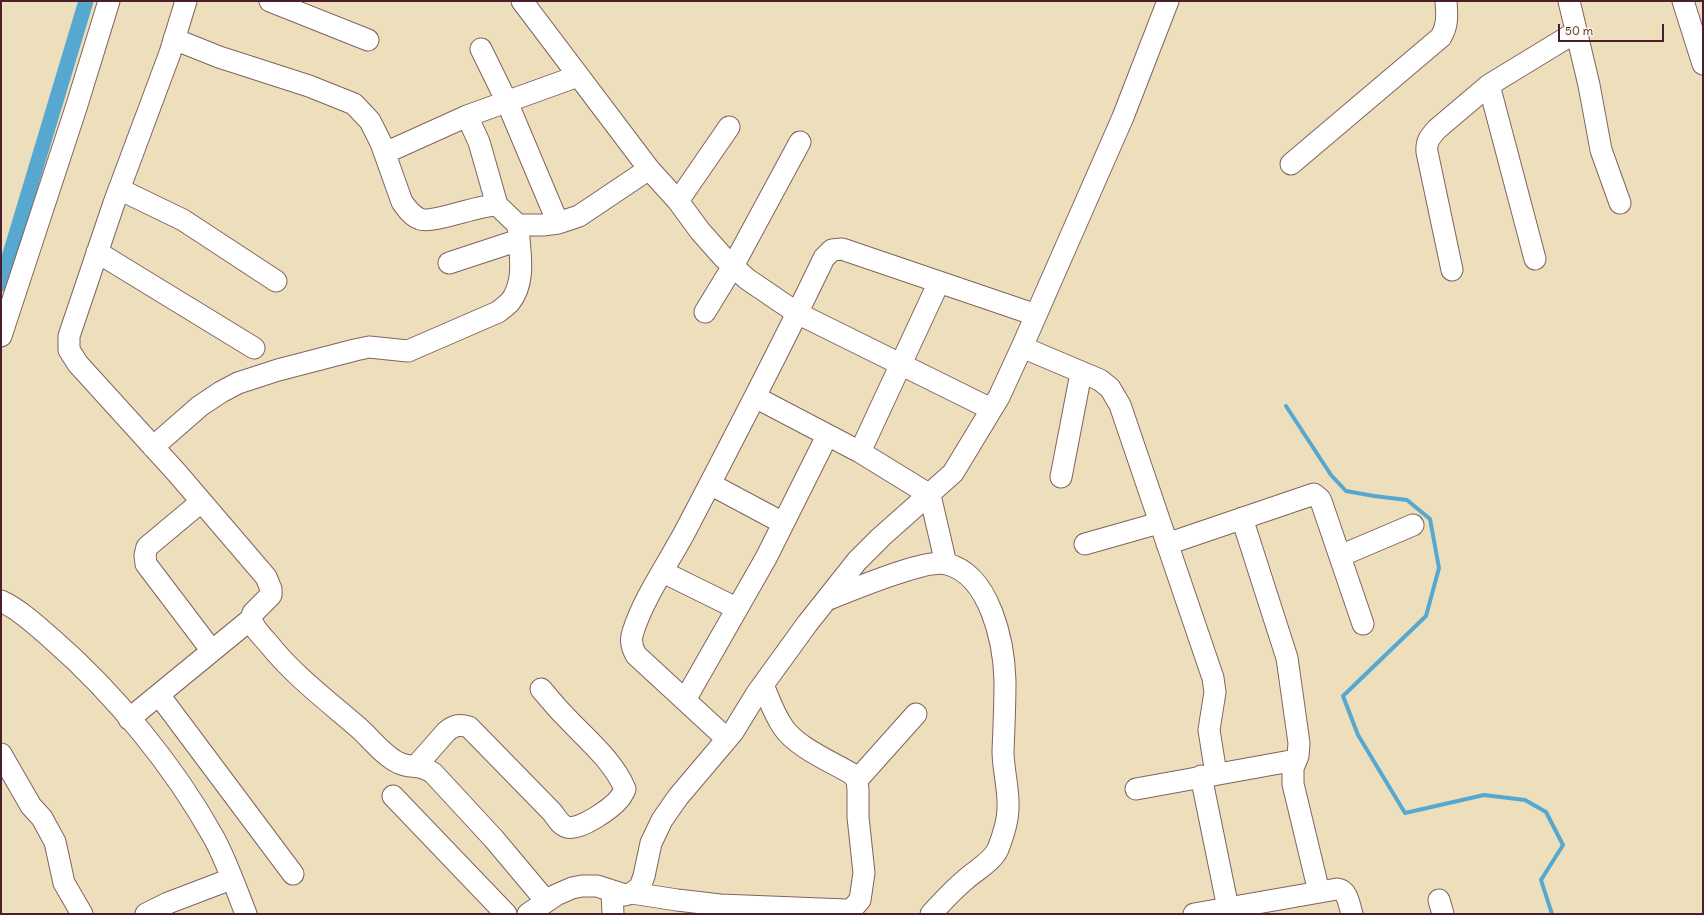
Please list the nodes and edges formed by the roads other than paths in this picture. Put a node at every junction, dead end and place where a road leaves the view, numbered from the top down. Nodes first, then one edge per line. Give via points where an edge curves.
1 (109, 1) edge
2 (186, 1) edge
3 (270, 1) edge
4 (522, 1) edge
5 (1168, 1) edge
6 (1446, 1) edge
7 (1569, 1) edge
8 (1683, 1) edge
9 (1576, 32) junction
10 (174, 39) junction
11 (368, 40) dead end
12 (481, 49) dead end
13 (1703, 64) edge
14 (578, 76) junction
15 (1489, 85) junction
16 (506, 102) junction
17 (467, 116) junction
18 (729, 127) dead end
19 (800, 142) dead end
20 (385, 153) junction
21 (1291, 164) dead end
22 (649, 169) junction
23 (119, 189) junction
24 (678, 201) junction
25 (1620, 203) dead end
26 (497, 205) junction
27 (558, 223) junction
28 (519, 232) junction
29 (96, 252) junction
30 (1535, 259) dead end
31 (449, 263) dead end
32 (733, 266) junction
33 (1452, 270) dead end
34 (276, 281) dead end
35 (939, 282) junction
36 (705, 312) dead end
37 (797, 314) junction
38 (1036, 315) junction
39 (1, 336) edge
40 (1022, 346) junction
41 (254, 348) dead end
42 (901, 364) junction
43 (1081, 372) junction
44 (755, 397) junction
45 (992, 409) junction
46 (827, 436) junction
47 (153, 447) junction
48 (860, 452) junction
49 (1061, 477) dead end
50 (710, 484) junction
51 (930, 495) junction
52 (201, 502) junction
53 (1242, 518) junction
54 (783, 523) junction
55 (1159, 523) junction
56 (1413, 525) dead end
57 (1085, 544) dead end
58 (1166, 544) junction
59 (1340, 556) junction
60 (946, 564) junction
61 (663, 572) junction
62 (826, 600) junction
63 (1, 601) edge
64 (736, 608) junction
65 (251, 618) junction
66 (1363, 624) dead end
67 (212, 651) junction
68 (763, 685) junction
69 (541, 689) dead end
70 (159, 695) junction
71 (685, 700) junction
72 (916, 714) dead end
73 (129, 719) junction
74 (727, 740) junction
75 (1, 754) edge
76 (1296, 760) junction
77 (416, 766) junction
78 (1208, 775) junction
79 (857, 780) junction
80 (1136, 789) dead end
81 (393, 796) dead end
82 (293, 874) dead end
83 (231, 879) junction
84 (622, 892) junction
85 (1319, 892) junction
86 (546, 901) junction
87 (1228, 908) junction
88 (82, 914) edge
89 (146, 914) edge
90 (246, 914) edge
91 (506, 914) edge
92 (528, 914) edge
93 (613, 914) edge
94 (931, 914) edge
95 (1194, 914) edge
96 (1352, 914) edge

1 - 39 street
2 - 10 street
3 - 11 street
4 - 14 street
5 - 38 street via 1123,117
6 - 21 street via 1447,21 1441,37
7 - 9 street
8 - 13 street
9 - 15 street
9 - 25 street via 1601,150
10 - 20 street via 354,104 370,121
10 - 23 street
12 - 16 street
14 - 16 street
14 - 22 street
15 - 30 street
15 - 33 street via 1437,129 1429,137 1426,145
16 - 17 street
16 - 27 street
17 - 20 street
17 - 26 street via 479,142
18 - 24 street
19 - 32 street
20 - 26 street via 402,202 421,220 431,220 486,205
22 - 24 street
22 - 27 street via 579,216
23 - 29 street
23 - 34 street via 183,220
24 - 32 street via 700,231
26 - 28 street
27 - 28 street
28 - 31 street
28 - 47 street via 519,283 509,303 498,312 408,351 369,348 355,350 238,383 200,406
29 - 41 street
29 - 47 street via 69,336 69,350 78,364
32 - 36 street
32 - 37 street
35 - 37 street via 842,249 832,250 824,258
35 - 38 street
35 - 42 street
37 - 42 street
37 - 44 street
38 - 40 street
40 - 43 street
40 - 45 street
42 - 45 street
42 - 48 street
43 - 49 street
43 - 55 street via 1100,380 1116,396
44 - 46 street
44 - 50 street
45 - 51 street via 953,473
46 - 48 street
46 - 54 street
47 - 52 street
48 - 51 street
50 - 54 street
50 - 61 street
51 - 60 street
51 - 62 street via 857,561
52 - 65 street via 266,577 271,595
52 - 67 street via 147,547 145,555 146,564
53 - 58 street
53 - 59 street via 1314,494 1320,499
53 - 76 street via 1287,658 1299,743
54 - 64 street via 766,558
55 - 57 street
55 - 58 street
56 - 59 street
58 - 78 street via 1214,686 1209,730
59 - 66 street
60 - 62 street via 933,563 914,568
60 - 94 street via 964,572 981,590 990,608 996,630 1005,680 1003,752 1008,808 1004,834 993,857 965,880
61 - 64 street
61 - 71 street via 633,632 633,649 636,655
62 - 68 street
63 - 73 street via 23,614 73,657 107,691
64 - 71 street
65 - 67 street
65 - 77 street via 254,627 278,656 315,691 390,758 407,766
67 - 70 street
68 - 74 street
68 - 79 street via 783,728 792,738 852,774
69 - 77 street via 599,751 620,778 625,790 621,798 601,814 574,828 566,827 469,727 452,727
70 - 73 street
70 - 82 street
71 - 74 street
72 - 79 street
73 - 83 street via 186,791 215,840
74 - 84 street via 678,797 662,820 651,843 640,887
75 - 88 street via 31,806 42,818 54,842 64,883
76 - 78 street
76 - 85 street via 1292,768 1293,784
77 - 86 street via 433,773 494,839
78 - 80 street
78 - 87 street
79 - 84 street via 864,873 860,900 852,909 720,904
81 - 91 street
83 - 89 street
83 - 90 street
84 - 86 street via 597,886 582,886
84 - 93 street
85 - 87 street
85 - 96 street via 1341,890 1346,896
86 - 92 street
87 - 95 street

